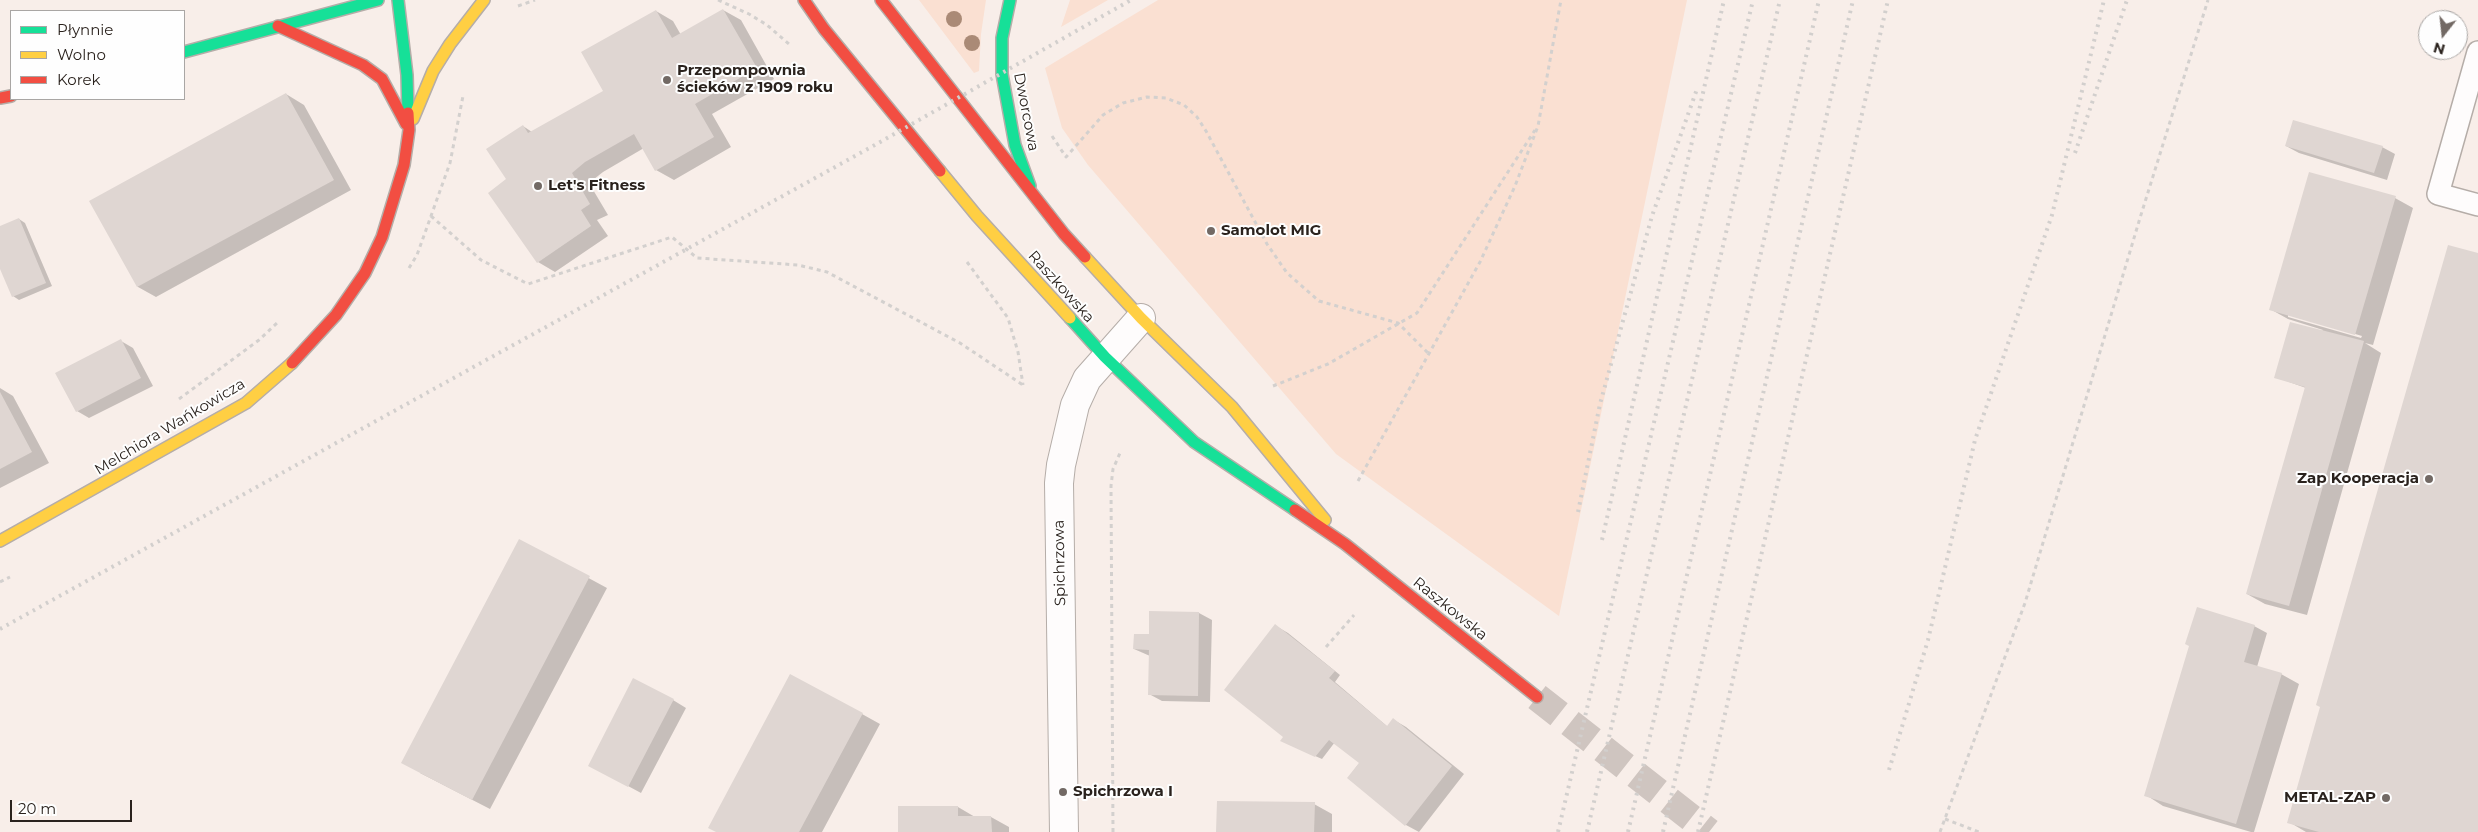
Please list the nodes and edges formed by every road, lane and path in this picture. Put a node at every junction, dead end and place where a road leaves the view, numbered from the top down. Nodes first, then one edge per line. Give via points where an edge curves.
1 (378, 0) edge
2 (398, 0) edge
3 (484, 0) edge
4 (718, 0) edge
5 (804, 0) edge
6 (881, 0) edge
7 (1010, 0) edge
8 (1561, 0) edge
9 (2208, 0) edge
10 (278, 26) junction
11 (794, 51) dead end
12 (185, 52) edge
13 (2478, 52) edge
14 (1538, 126) junction
15 (409, 130) junction
16 (1066, 157) dead end
17 (1035, 197) junction
18 (2478, 205) edge
19 (431, 216) dead end
20 (965, 258) dead end
21 (1141, 318) junction
22 (279, 321) dead end
23 (1398, 323) junction
24 (1428, 353) junction
25 (1105, 358) junction
26 (1273, 386) dead end
27 (171, 405) dead end
28 (1120, 453) dead end
29 (1358, 481) dead end
30 (0, 541) edge
31 (1345, 544) junction
32 (1354, 615) dead end
33 (1326, 647) dead end
34 (1537, 697) tunnel mouth
35 (1945, 819) junction
36 (1064, 832) edge
37 (1113, 832) edge
38 (1940, 832) edge
39 (1979, 832) edge

1 - 10 main road
2 - 15 main road, Melchiora Wańkowicza via 407,76
3 - 15 main road via 433,71
4 - 11 path via 767,25
5 - 25 main road, Raszkowska via 824,29 977,216
6 - 17 main road, Raszkowska
7 - 17 main road, Dworcowa via 1002,38 1002,74 1015,145
8 - 14 path
9 - 35 path via 2026,603
10 - 12 main road
10 - 15 main road via 327,47 382,80
13 - 18 lane via 2438,194
14 - 23 path via 1417,313
14 - 24 path via 1516,186 1480,262
15 - 30 main road, Melchiora Wańkowicza via 404,165 394,199 382,237 365,273 336,315 289,366 246,403
16 - 23 path via 1103,115 1123,104 1147,97 1166,98 1184,105 1206,131 1266,244 1287,273 1319,301
17 - 21 main road, Raszkowska via 1064,234
19 - 20 path via 481,260 528,284 672,237 697,258 798,265 827,272 960,344 1023,386 1008,318
21 - 25 street, Spichrzowa
21 - 31 main road, Raszkowska via 1232,407
22 - 27 path via 259,340
23 - 24 path
23 - 26 path via 1328,364
24 - 29 path
25 - 31 main road, Raszkowska via 1194,442
25 - 36 street, Spichrzowa via 1087,379 1075,404 1059,483
28 - 37 path via 1113,469 1111,486
31 - 34 main road, Raszkowska
32 - 33 path
35 - 38 path
35 - 39 path

